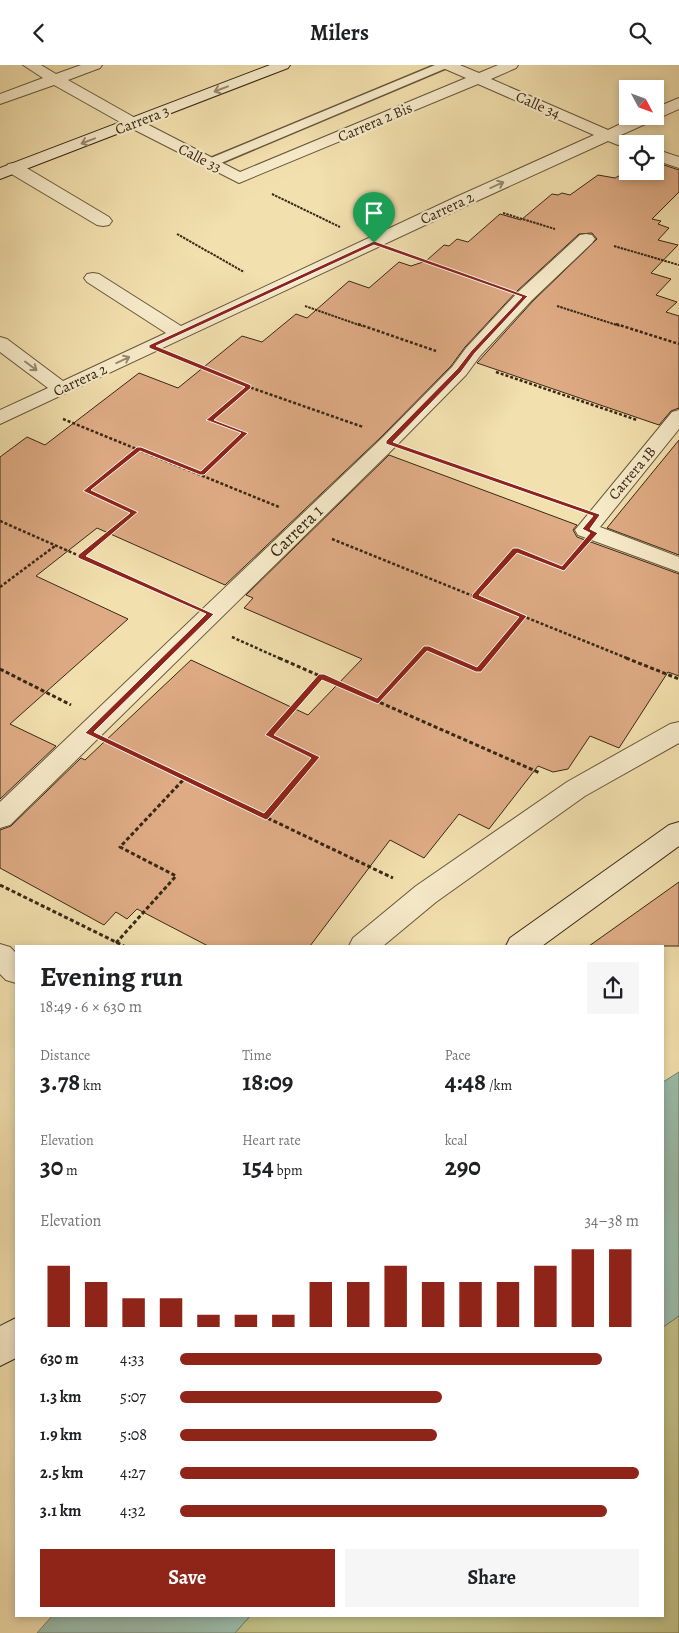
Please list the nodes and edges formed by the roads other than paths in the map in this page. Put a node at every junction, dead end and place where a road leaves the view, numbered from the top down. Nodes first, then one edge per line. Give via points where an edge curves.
1 (30, 65) edge
2 (96, 65) edge
3 (283, 65) edge
4 (446, 65) edge
5 (512, 65) edge
6 (478, 79) junction
7 (57, 80) junction
8 (0, 99) edge
9 (679, 103) edge
10 (664, 110) edge
11 (133, 123) junction
12 (632, 125) edge
13 (608, 136) junction
14 (619, 140) edge
15 (664, 157) edge
16 (210, 163) junction
17 (679, 163) edge
18 (7, 171) edge
19 (240, 178) joint
20 (103, 221) dead end
21 (586, 239) dead end
22 (93, 278) dead end
23 (179, 333) junction
24 (0, 343) edge
25 (62, 389) junction
26 (679, 416) edge
27 (0, 418) edge
28 (679, 565) edge
29 (679, 731) edge
30 (0, 818) edge
31 (679, 832) edge
32 (364, 945) edge
33 (521, 945) edge
34 (0, 956) edge
35 (15, 970) edge
36 (15, 1337) edge
37 (0, 1348) edge

1 - 7 street, Calle 33
2 - 7 street
3 -> 11 street, Carrera 3
4 - 6 street, Calle 34
4 - 16 lane
5 - 6 street, Carrera 2 Bis
6 - 13 street, Calle 34
6 - 19 street, Carrera 2 Bis
7 - 8 street
7 - 11 street, Calle 33
9 - 10 street
11 - 16 street, Calle 33
11 -> 18 street, Carrera 3
12 - 13 street, Carrera 2
13 - 14 street, Calle 34
23 -> 13 street, Carrera 2
15 - 17 street
16 - 19 street, Calle 33
18 - 20 street
21 - 30 street, Carrera 1 via 525,296 459,371 391,440
22 - 23 street
25 -> 23 street, Carrera 2
24 -> 25 street
25 - 27 street, Carrera 2
26 - 28 street, Carrera 1B via 592,526
29 - 32 street via 576,789 426,895
31 - 33 street
34 - 35 street
36 - 37 street

